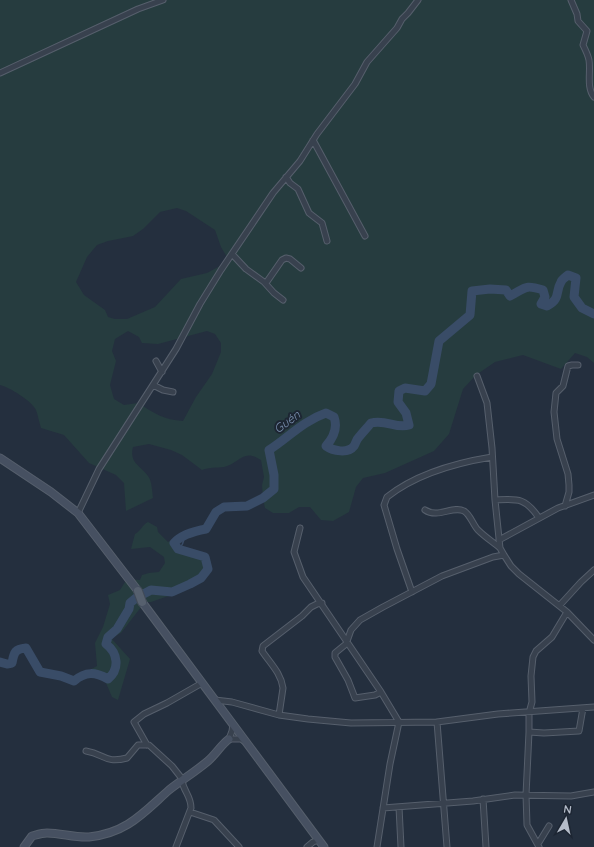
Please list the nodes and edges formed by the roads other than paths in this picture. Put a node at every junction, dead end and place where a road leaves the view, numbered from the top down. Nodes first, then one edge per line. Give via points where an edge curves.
1 (163, 0) edge
2 (418, 0) edge
3 (571, 0) edge
4 (0, 73) edge
5 (594, 97) edge
6 (313, 140) junction
7 (286, 177) junction
8 (365, 236) dead end
9 (327, 241) dead end
10 (232, 254) junction
11 (302, 268) dead end
12 (266, 283) junction
13 (283, 300) dead end
14 (156, 361) dead end
15 (578, 365) dead end
16 (162, 372) junction
17 (477, 376) dead end
18 (153, 385) junction
19 (173, 392) dead end
20 (492, 456) junction
21 (0, 458) edge
22 (594, 495) edge
23 (494, 500) junction
24 (565, 506) junction
25 (425, 510) dead end
26 (78, 513) junction
27 (539, 518) junction
28 (300, 528) dead end
29 (499, 540) junction
30 (500, 548) junction
31 (504, 555) junction
32 (594, 570) edge
33 (138, 591) joint
34 (412, 592) junction
35 (142, 602) joint
36 (322, 603) junction
37 (560, 605) junction
38 (567, 612) junction
39 (347, 640) junction
40 (594, 640) edge
41 (202, 683) junction
42 (381, 692) junction
43 (215, 700) junction
44 (594, 707) edge
45 (582, 708) junction
46 (529, 713) junction
47 (279, 715) junction
48 (399, 722) junction
49 (437, 722) junction
50 (233, 724) junction
51 (529, 732) junction
52 (229, 739) junction
53 (245, 742) junction
54 (147, 745) junction
55 (86, 751) dead end
56 (183, 781) junction
57 (594, 792) edge
58 (526, 795) junction
59 (483, 799) junction
60 (444, 803) junction
61 (399, 807) junction
62 (383, 808) junction
63 (190, 812) junction
64 (549, 826) dead end
65 (319, 840) junction
66 (538, 845) edge
67 (24, 847) edge
68 (176, 847) edge
69 (239, 847) edge
70 (307, 847) edge
71 (324, 847) edge
72 (377, 847) edge
73 (401, 847) edge
74 (447, 847) edge
75 (486, 847) edge

1 - 4 street via 138,9
2 - 6 street via 367,62 355,84
3 - 5 street via 578,21 587,31 583,45 589,58 589,86
6 - 7 street
6 - 8 street
7 - 9 street via 298,189 309,213 322,223
7 - 10 street
10 - 12 street via 246,269
10 - 16 street via 200,304
11 - 12 street via 290,259 284,259
12 - 13 street
14 - 16 street
15 - 24 street via 568,366 563,386 556,393 555,400 557,438 568,474 569,492
16 - 18 street
17 - 20 street via 487,403
18 - 19 street
18 - 26 street via 99,469
20 - 23 street
20 - 34 street via 411,481 386,497 384,505
21 - 26 main road
22 - 24 street
23 - 27 street via 516,499 525,502
23 - 29 street
24 - 27 street
25 - 30 street via 441,513 463,510 477,529
26 - 33 main road
27 - 29 street
28 - 36 street via 294,552 303,577
29 - 30 street
30 - 31 street
31 - 34 street via 442,576
31 - 37 street via 519,574
32 - 37 street
33 - 35 main road
34 - 39 street via 360,620 351,630
35 - 41 main road
36 - 39 street
36 - 47 street via 311,607 263,646 262,651 283,684
37 - 38 street
38 - 40 street
38 - 46 street via 552,637 534,653 531,670 532,702
39 - 42 street
39 - 42 street via 334,655 355,698 375,696
41 - 43 main road
41 - 54 street via 134,722
42 - 48 street
43 - 47 street
43 - 50 main road
44 - 45 street
45 - 46 street
45 - 51 street via 579,731
46 - 49 street via 498,714
46 - 51 street
47 - 48 street via 351,723
48 - 49 street
48 - 62 street
49 - 60 street
50 - 52 street
50 - 53 main road
51 - 58 street
52 - 53 street via 241,739
52 - 56 main road via 208,761
53 - 65 main road
54 - 55 street via 138,745 127,758 113,760
54 - 56 street via 164,758
56 - 63 street via 191,801
56 - 67 main road via 129,825 89,837 45,833 32,836
57 - 58 street via 571,796
58 - 59 street
58 - 66 street via 527,825
59 - 60 street
59 - 75 street
60 - 61 street
60 - 74 street
61 - 62 street
61 - 73 street
62 - 72 street
63 - 68 street
63 - 69 street via 214,820
64 - 66 street
65 - 70 street
65 - 71 main road

